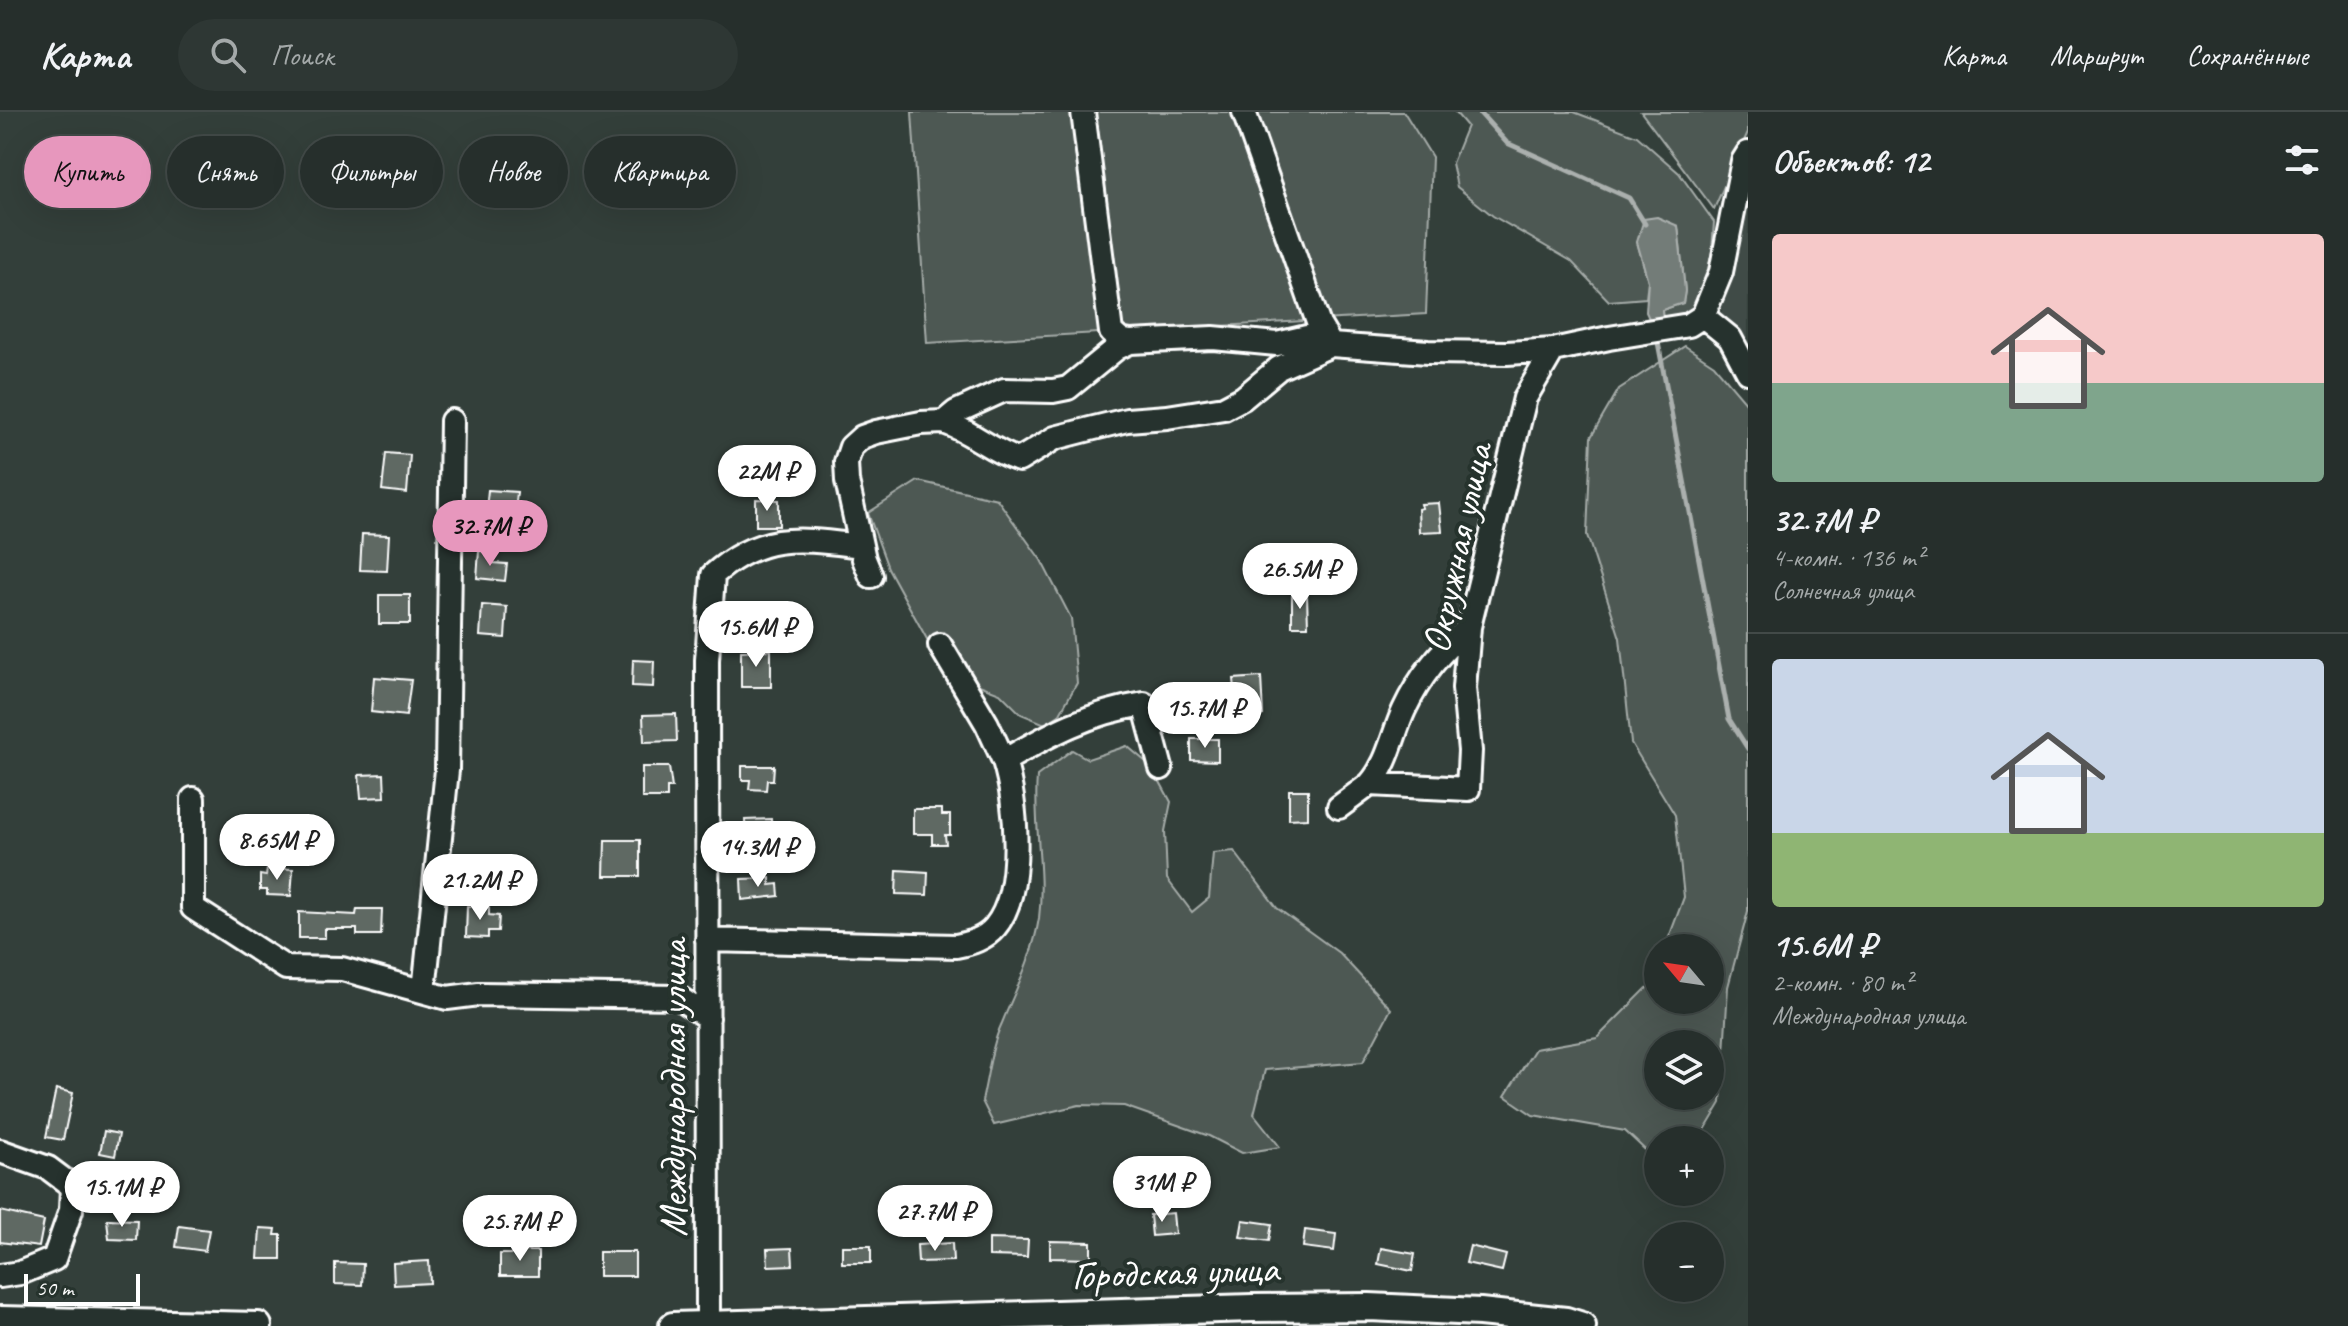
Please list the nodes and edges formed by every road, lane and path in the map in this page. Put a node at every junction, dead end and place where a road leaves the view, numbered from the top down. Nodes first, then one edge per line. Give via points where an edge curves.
1 (1083, 112) edge
2 (1244, 112) edge
3 (1748, 153) edge
4 (1703, 316) junction
5 (1130, 342) junction
6 (1331, 345) junction
7 (1553, 350) junction
8 (1748, 372) edge
9 (452, 421) dead end
10 (944, 422) junction
11 (861, 546) junction
12 (871, 576) dead end
13 (1469, 627) junction
14 (940, 645) dead end
15 (1004, 761) junction
16 (1161, 768) dead end
17 (1370, 784) junction
18 (193, 799) dead end
19 (1339, 807) dead end
20 (707, 940) junction
21 (424, 991) junction
22 (708, 1018) junction
23 (0, 1151) edge
24 (0, 1276) edge
25 (0, 1320) edge
26 (708, 1325) edge
27 (258, 1326) edge
28 (673, 1326) edge
29 (1582, 1326) edge

1 - 5 street via 1111,332
2 - 6 street via 1319,325
3 - 4 street via 1721,272
4 - 7 street via 1689,325
4 - 8 street via 1730,338
5 - 6 street via 1213,338 1277,344 1307,337
5 - 10 street via 1068,388 1004,390
6 - 7 street via 1428,352
6 - 10 street via 1279,368 1224,408 1090,429 1055,438 1019,460
7 - 13 street, Окружная улица via 1525,398
9 - 21 street via 447,770
10 - 11 street via 876,432 851,447 847,481
11 - 12 street
11 - 20 street, Международная улица via 785,539 765,543 713,575 707,660
13 - 17 street via 1434,661 1403,711 1382,771
13 - 17 street, Окружная улица via 1464,688 1468,789
14 - 15 street
15 - 16 street via 1056,730 1144,704
15 - 20 street via 1013,788 1014,875 995,927 976,942 956,946
17 - 19 street
18 - 21 street via 193,908 286,968 342,969
20 - 22 street, Международная улица
21 - 22 street via 447,998 678,997
22 - 26 street, Международная улица
23 - 24 street via 48,1168 72,1186 71,1210 54,1259
25 - 27 main road
26 - 28 main road, Городская улица
26 - 29 main road, Городская улица via 1369,1307 1480,1312

